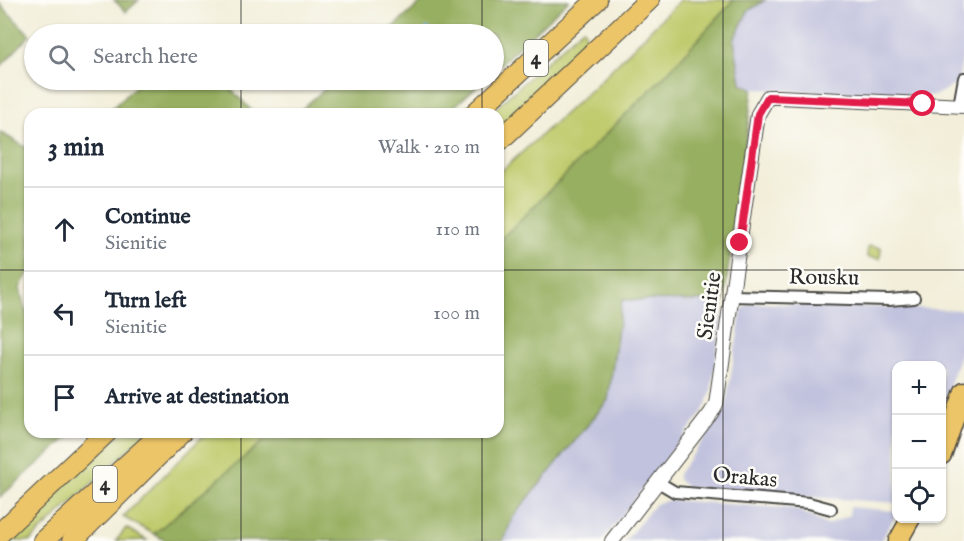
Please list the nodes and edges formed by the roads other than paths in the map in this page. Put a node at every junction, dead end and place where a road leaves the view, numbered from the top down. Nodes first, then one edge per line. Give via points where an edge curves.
1 (597, 0) edge
2 (650, 0) edge
3 (964, 78) edge
4 (504, 87) edge
5 (501, 90) edge
6 (962, 106) edge
7 (481, 108) edge
8 (504, 136) edge
9 (732, 296) junction
10 (914, 298) dead end
11 (964, 391) edge
12 (99, 438) edge
13 (99, 438) edge
14 (156, 438) edge
15 (176, 438) edge
16 (946, 443) edge
17 (658, 482) junction
18 (831, 509) dead end
19 (0, 518) edge
20 (909, 523) edge
21 (0, 533) edge
22 (43, 541) edge
23 (72, 541) edge
24 (612, 541) edge
25 (898, 541) edge

1 - 4 highway, 4
2 - 8 highway, 4
3 - 6 street
5 - 7 highway, 4
6 - 9 street, Sienitie via 768,97 758,114
9 - 10 street, Rousku
9 - 17 street, Sienitie via 716,404
11 - 16 main road
12 - 19 highway
13 - 21 highway, 4
14 - 22 highway, 4
15 - 23 highway
17 - 18 street, Orakas via 675,492 808,503
17 - 24 street, Sienitie
20 - 25 main road

